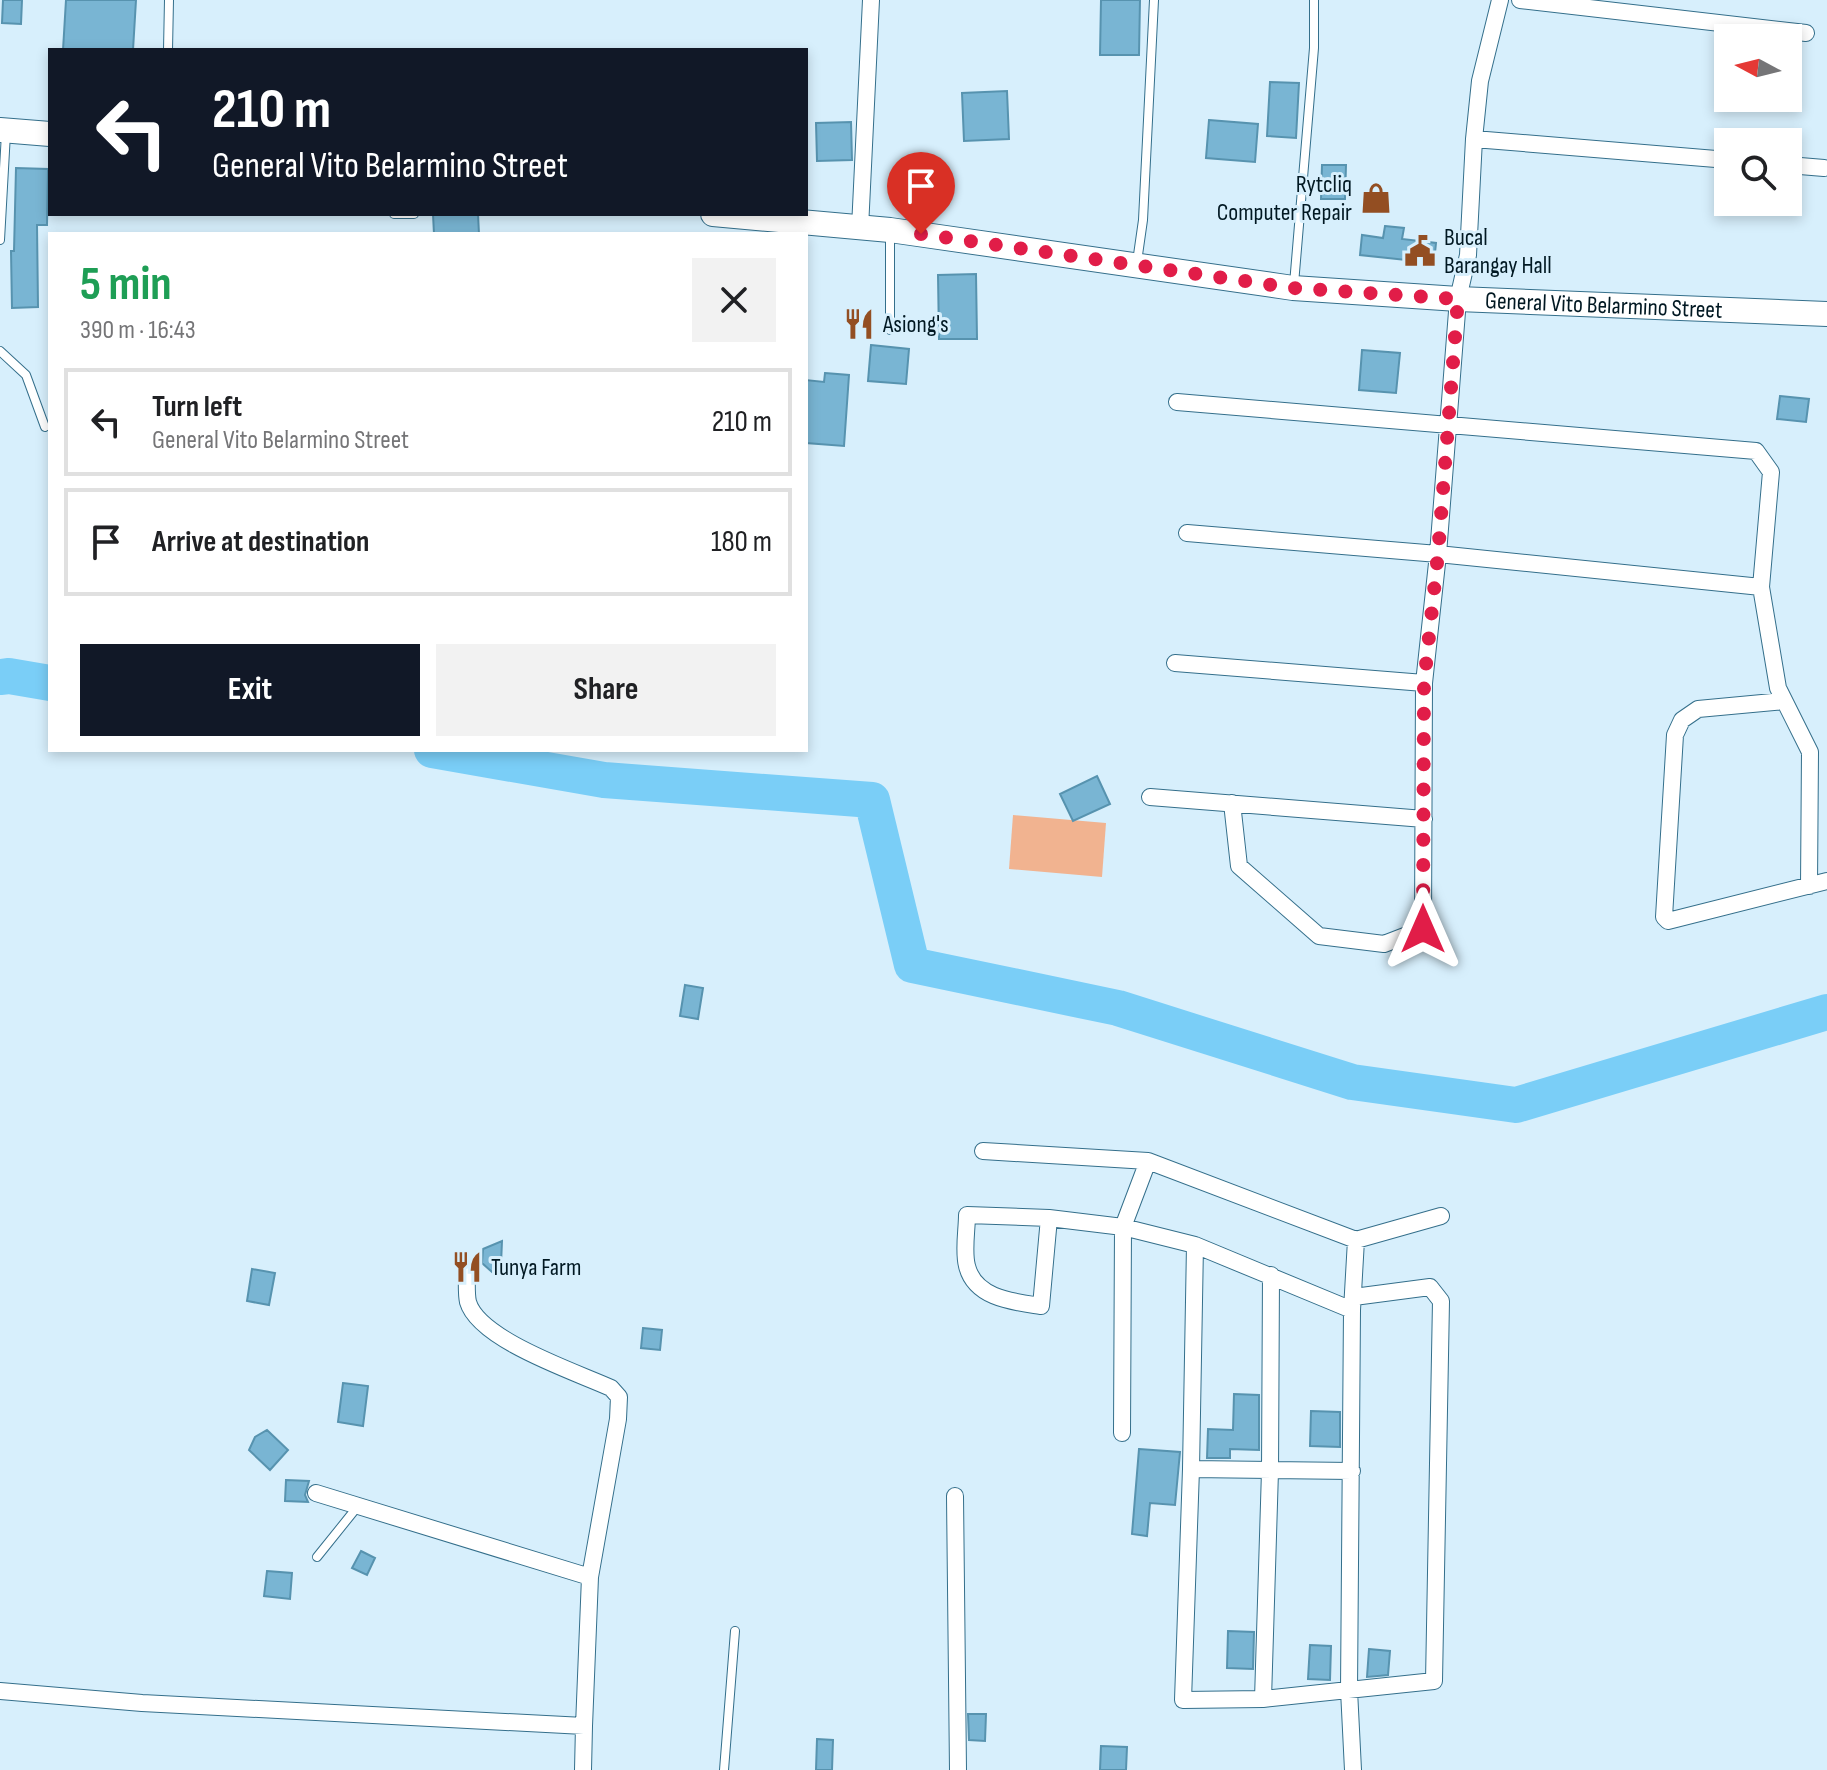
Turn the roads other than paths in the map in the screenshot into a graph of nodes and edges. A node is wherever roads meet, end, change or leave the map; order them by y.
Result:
1 (169, 0) edge
2 (871, 0) edge
3 (1154, 0) edge
4 (1314, 0) edge
5 (1500, 0) edge
6 (1520, 0) edge
7 (1806, 33) dead end
8 (168, 48) edge
9 (3, 130) edge
10 (48, 134) edge
11 (1474, 139) junction
12 (1714, 159) edge
13 (1802, 166) edge
14 (1824, 168) dead end
15 (734, 216) edge
16 (860, 228) junction
17 (890, 230) junction
18 (0, 240) edge
19 (1136, 266) junction
20 (1293, 288) junction
21 (1458, 299) junction
22 (1827, 314) edge
23 (890, 330) dead end
24 (0, 351) edge
25 (1177, 402) dead end
26 (1446, 425) junction
27 (45, 427) dead end
28 (1187, 533) dead end
29 (1438, 554) junction
30 (1761, 587) junction
31 (1175, 663) dead end
32 (1424, 683) junction
33 (1784, 701) junction
34 (1818, 751) edge
35 (1150, 797) dead end
36 (1232, 803) junction
37 (1424, 819) junction
38 (1827, 881) edge
39 (1809, 886) junction
40 (983, 1151) dead end
41 (1148, 1161) junction
42 (1441, 1216) dead end
43 (1049, 1218) junction
44 (1123, 1227) junction
45 (1356, 1240) junction
46 (1195, 1245) junction
47 (467, 1270) dead end
48 (1271, 1275) junction
49 (1353, 1304) junction
50 (1122, 1433) dead end
51 (1191, 1469) junction
52 (1270, 1471) junction
53 (1352, 1471) junction
54 (316, 1493) dead end
55 (955, 1496) dead end
56 (358, 1506) junction
57 (317, 1557) dead end
58 (590, 1577) junction
59 (735, 1631) dead end
60 (1349, 1690) junction
61 (0, 1691) edge
62 (1263, 1699) junction
63 (584, 1726) junction
64 (583, 1770) edge
65 (724, 1770) edge
66 (958, 1770) edge
67 (1353, 1770) edge

1 - 8 lane
2 - 16 street
3 - 19 lane
4 - 20 lane
5 - 11 street
6 - 7 street
9 - 10 street
9 - 18 lane
11 - 12 street
11 - 21 street
13 - 14 street
15 - 16 street, General Vito Belarmino Street
16 - 17 street, General Vito Belarmino Street
17 - 19 street, General Vito Belarmino Street
17 - 23 lane
19 - 20 street, General Vito Belarmino Street
20 - 21 street, General Vito Belarmino Street
21 - 22 street, General Vito Belarmino Street
21 - 26 street
24 - 27 lane
25 - 26 street
26 - 29 street
26 - 30 street
28 - 29 street
29 - 30 street
29 - 32 street
30 - 33 street
31 - 32 street
32 - 37 street
33 - 34 street
33 - 39 street
34 - 39 street
35 - 36 street
36 - 37 street
36 - 37 street
38 - 39 street
40 - 41 street
41 - 44 street
41 - 45 street
42 - 45 street
43 - 43 street
43 - 44 street
44 - 46 street
44 - 50 street
45 - 49 street
46 - 48 street
46 - 51 street
47 - 58 street
48 - 49 street
48 - 52 street
49 - 53 street
49 - 60 street
51 - 52 street
51 - 62 street
52 - 53 street
52 - 62 street
53 - 60 street
54 - 56 street
55 - 66 street
56 - 57 lane
56 - 58 street
58 - 63 street
59 - 65 lane
60 - 62 street
60 - 67 street
61 - 63 street
63 - 64 street

